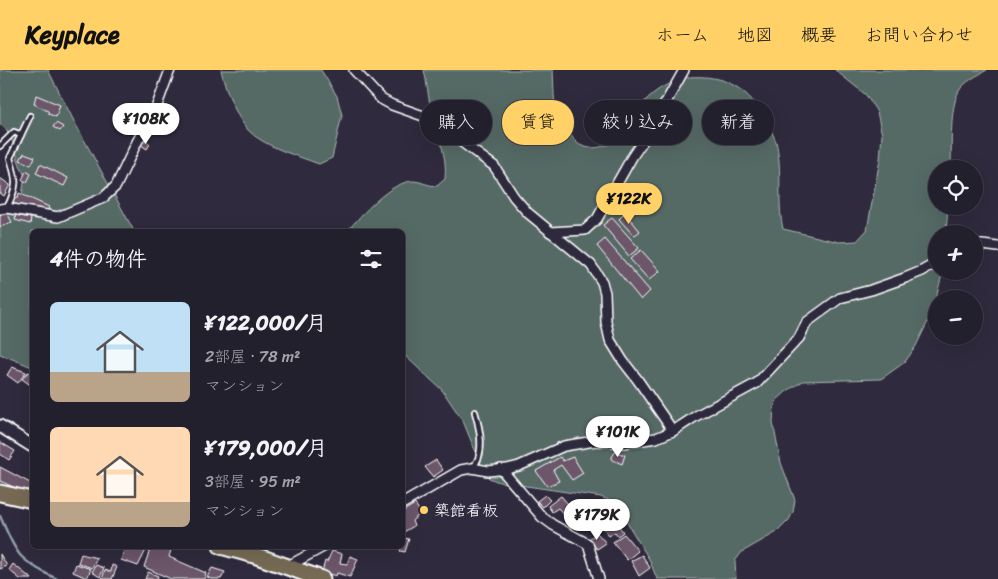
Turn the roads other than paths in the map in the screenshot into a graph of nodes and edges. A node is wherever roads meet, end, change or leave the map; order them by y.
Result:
1 (170, 70) edge
2 (354, 70) edge
3 (684, 70) edge
4 (30, 116) dead end
5 (21, 135) junction
6 (0, 146) edge
7 (4, 208) edge
8 (550, 232) junction
9 (983, 245) edge
10 (998, 247) edge
11 (928, 268) edge
12 (475, 412) dead end
13 (0, 426) edge
14 (673, 430) junction
15 (30, 445) edge
16 (472, 468) junction
17 (501, 469) junction
18 (0, 493) edge
19 (30, 500) edge
20 (405, 502) edge
21 (231, 549) edge
22 (319, 549) edge
23 (288, 566) junction
24 (322, 579) edge
25 (599, 579) edge

1 - 7 street
2 - 8 street
3 - 8 street
4 - 5 lane
5 - 6 lane
5 - 7 lane
8 - 14 street
9 - 10 street
11 - 14 street
12 - 16 lane
13 - 15 street
14 - 17 street
16 - 17 street
16 - 20 street
17 - 25 street
18 - 19 highway
21 - 23 highway
22 - 23 street
23 - 24 highway

